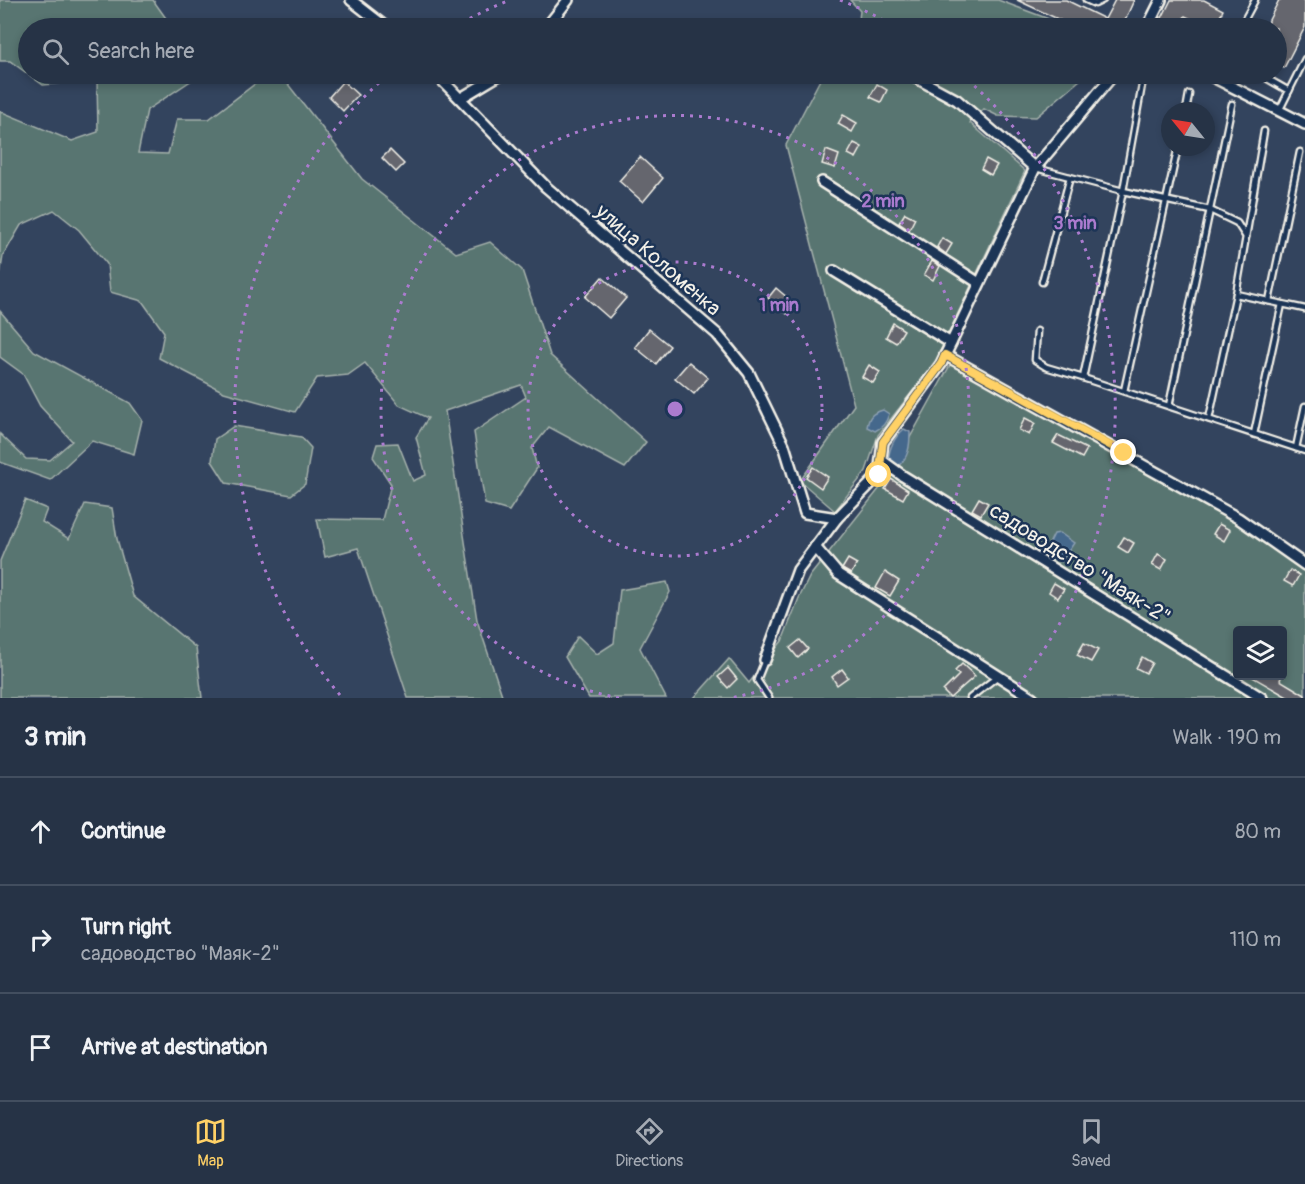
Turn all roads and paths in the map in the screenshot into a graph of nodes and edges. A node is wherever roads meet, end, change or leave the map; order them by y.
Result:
1 (351, 0) edge
2 (568, 0) edge
3 (1086, 0) edge
4 (1103, 0) edge
5 (1161, 0) edge
6 (1255, 0) edge
7 (374, 18) edge
8 (554, 18) edge
9 (1152, 18) edge
10 (1245, 18) edge
11 (1305, 59) edge
12 (446, 84) edge
13 (484, 84) edge
14 (927, 84) edge
15 (1106, 84) edge
16 (1142, 84) edge
17 (1226, 84) edge
18 (1277, 84) edge
19 (1289, 91) junction
20 (1189, 94) dead end
21 (461, 98) junction
22 (1188, 102) edge
23 (1232, 104) dead end
24 (1279, 111) junction
25 (1305, 124) edge
26 (1264, 131) dead end
27 (1300, 152) dead end
28 (1176, 156) edge
29 (1035, 168) junction
30 (1070, 177) junction
31 (822, 182) dead end
32 (1123, 191) junction
33 (1166, 200) junction
34 (1210, 210) junction
35 (1246, 237) junction
36 (834, 271) dead end
37 (1042, 282) dead end
38 (979, 283) junction
39 (1236, 294) junction
40 (1269, 301) junction
41 (1282, 304) junction
42 (1305, 309) edge
43 (1038, 331) dead end
44 (951, 343) junction
45 (945, 355) junction
46 (1083, 378) junction
47 (1124, 391) junction
48 (1169, 406) junction
49 (1305, 406) edge
50 (1209, 419) junction
51 (1254, 434) junction
52 (1296, 448) junction
53 (1305, 451) edge
54 (881, 460) junction
55 (837, 518) junction
56 (815, 547) junction
57 (1305, 565) edge
58 (765, 660) joint
59 (998, 676) junction
60 (770, 698) edge
61 (970, 698) edge
62 (1033, 698) edge
63 (1262, 698) edge

1 - 7 street
2 - 8 street
3 - 4 lane
5 - 9 street
6 - 10 lane
11 - 19 lane
12 - 21 street, улица Коломенка
13 - 21 street
14 - 29 street
15 - 29 street
16 - 32 lane
17 - 24 street
18 - 19 lane
19 - 24 lane
20 - 22 lane
21 - 55 street, улица Коломенка
23 - 34 lane
24 - 25 street
26 - 35 lane
27 - 40 lane
28 - 33 lane
29 - 30 lane
29 - 38 street
30 - 32 lane
30 - 37 lane
31 - 38 street
32 - 33 lane
32 - 46 lane
33 - 34 lane
33 - 47 lane
34 - 35 lane
34 - 48 lane
35 - 39 lane
36 - 44 street
38 - 44 street
39 - 40 lane
39 - 50 lane
40 - 41 lane
41 - 42 lane
41 - 51 lane
43 - 46 lane
44 - 45 street
45 - 54 street
45 - 57 street
46 - 47 lane
47 - 48 lane
48 - 50 lane
49 - 52 lane
50 - 51 lane
51 - 52 lane
52 - 53 lane
54 - 55 street
54 - 63 street, садоводство "Маяк-2"
55 - 56 street
56 - 58 street
56 - 59 street
58 - 60 lane
59 - 61 lane
59 - 62 street

